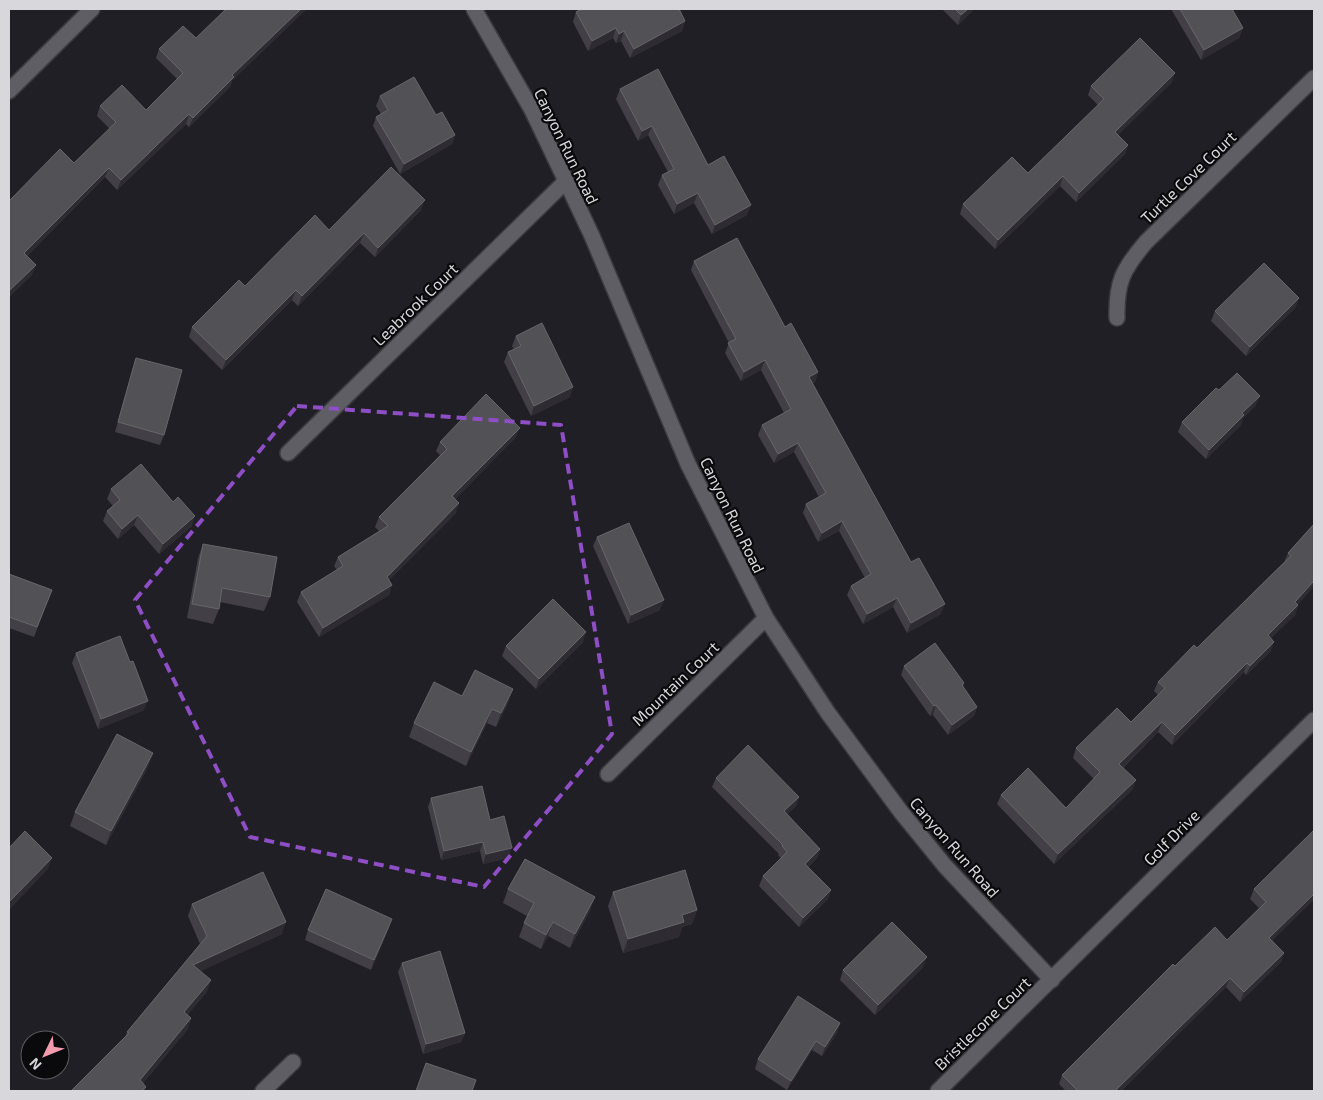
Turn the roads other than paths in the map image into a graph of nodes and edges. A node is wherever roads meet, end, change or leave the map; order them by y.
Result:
1 (92, 9) edge
2 (474, 9) edge
3 (1314, 78) edge
4 (9, 91) edge
5 (566, 181) junction
6 (1117, 318) dead end
7 (288, 453) dead end
8 (766, 618) junction
9 (1314, 720) edge
10 (608, 774) dead end
11 (1052, 980) junction
12 (293, 1062) dead end
13 (263, 1091) edge
14 (938, 1091) edge

1 - 4 street
2 - 5 street, Canyon Run Road
3 - 6 street, Turtle Cove Court
5 - 7 street, Leabrook Court
5 - 8 street, Canyon Run Road
8 - 10 street, Mountain Court
8 - 11 street, Canyon Run Road
9 - 11 street, Golf Drive
11 - 14 street, Bristlecone Court
12 - 13 street

